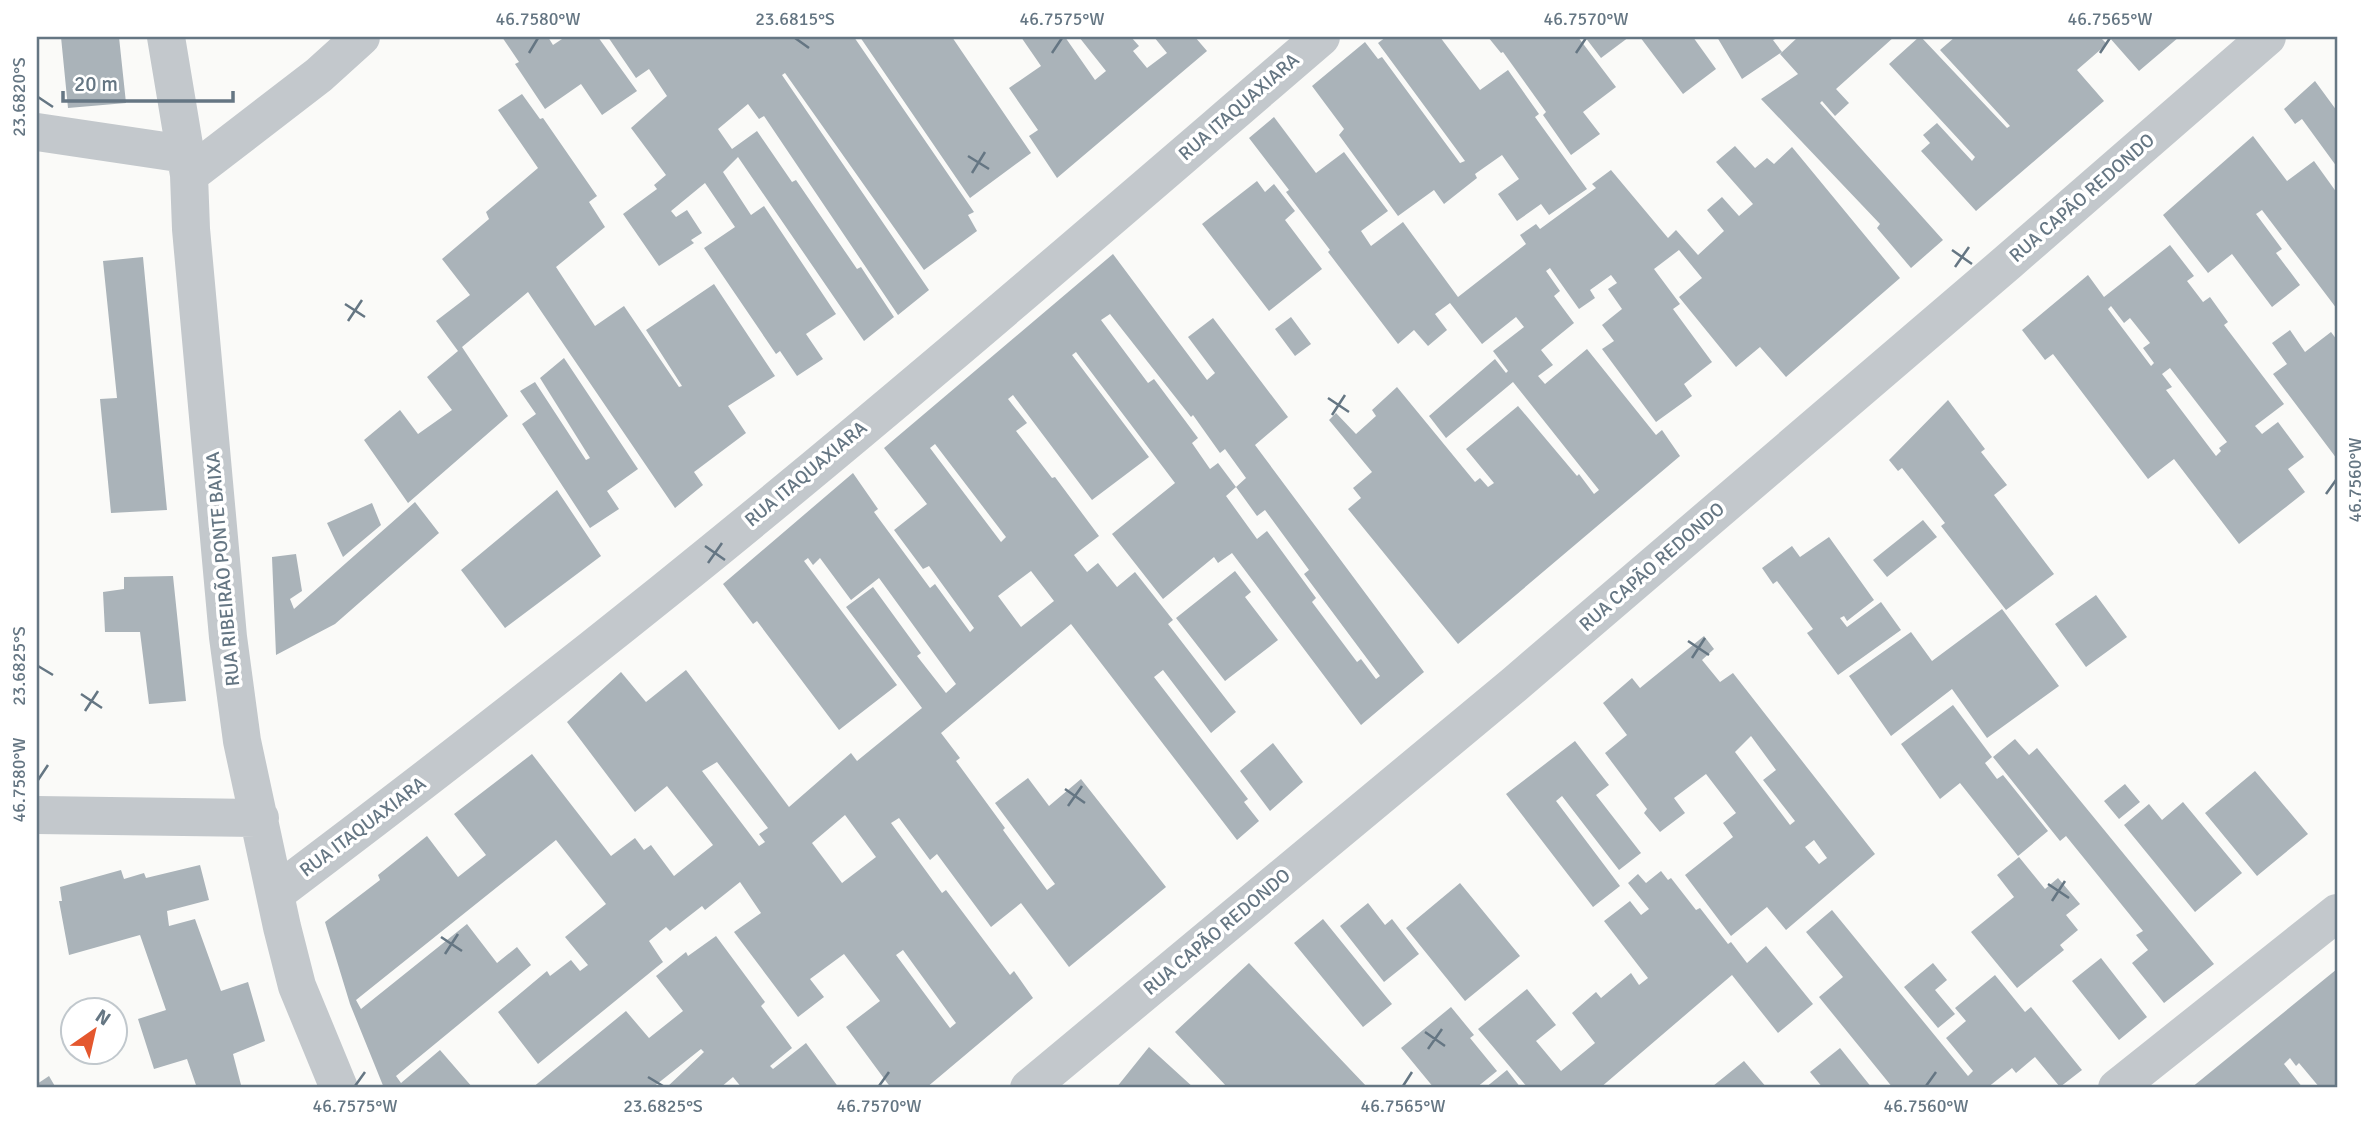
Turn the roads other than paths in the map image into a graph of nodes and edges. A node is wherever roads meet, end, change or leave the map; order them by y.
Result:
1 (166, 37) edge
2 (361, 37) edge
3 (1321, 37) edge
4 (2267, 37) edge
5 (37, 132) edge
6 (187, 164) junction
7 (37, 815) edge
8 (260, 818) junction
9 (276, 893) junction
10 (2337, 913) edge
11 (339, 1088) edge
12 (1029, 1088) edge
13 (2117, 1088) edge

1 - 6 street, RUA RIBEIRÃO PONTE BAIXA
2 - 6 street
3 - 9 street, RUA ITAQUAXIARA
4 - 12 street, RUA CAPÃO REDONDO
5 - 6 street
6 - 8 street, RUA RIBEIRÃO PONTE BAIXA
7 - 8 street
8 - 9 street, RUA RIBEIRÃO PONTE BAIXA
9 - 11 street, RUA RIBEIRÃO PONTE BAIXA
10 - 13 street

